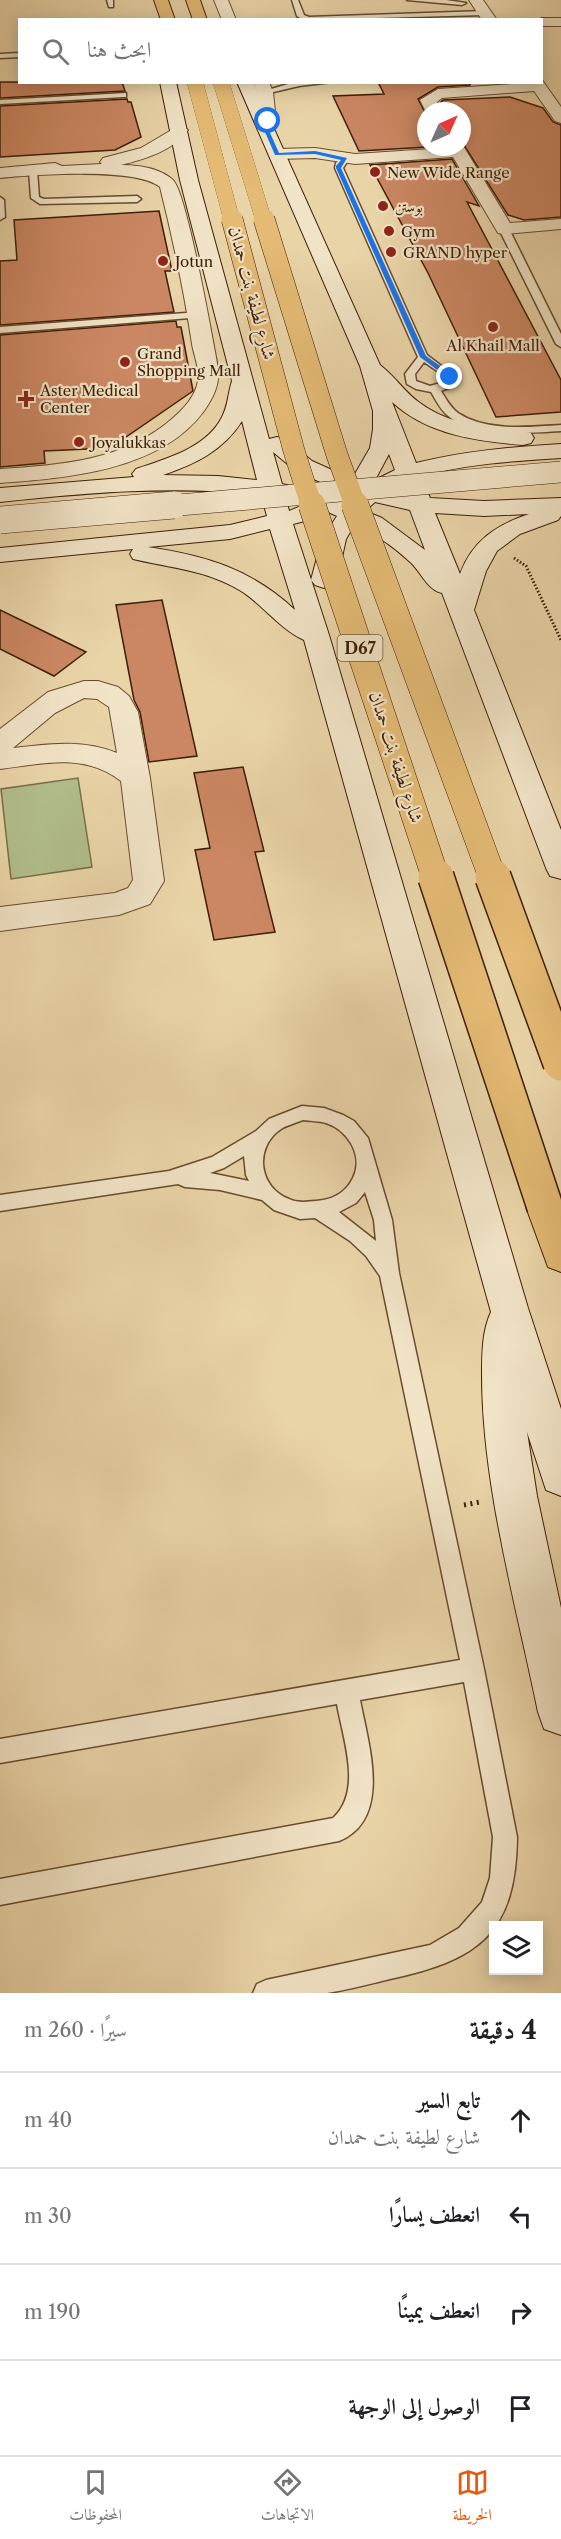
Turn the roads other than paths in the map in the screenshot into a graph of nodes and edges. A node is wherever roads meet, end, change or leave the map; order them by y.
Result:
1 (161, 0) edge
2 (193, 0) edge
3 (221, 0) edge
4 (295, 0) edge
5 (410, 0) edge
6 (482, 9) edge
7 (167, 18) edge
8 (199, 18) edge
9 (228, 18) edge
10 (306, 18) edge
11 (325, 18) edge
12 (543, 22) edge
13 (561, 22) edge
14 (18, 55) edge
15 (0, 56) edge
16 (168, 84) edge
17 (196, 84) edge
18 (222, 84) edge
19 (246, 84) edge
20 (289, 84) edge
21 (537, 84) edge
22 (263, 87) edge
23 (123, 95) dead end
24 (0, 102) edge
25 (429, 102) edge
26 (561, 118) edge
27 (264, 125) junction
28 (180, 130) junction
29 (417, 153) edge
30 (277, 154) junction
31 (461, 156) edge
32 (345, 159) junction
33 (33, 171) junction
34 (0, 173) edge
35 (137, 199) dead end
36 (0, 200) edge
37 (0, 217) edge
38 (561, 224) edge
39 (504, 229) junction
40 (208, 250) junction
41 (188, 264) junction
42 (199, 315) junction
43 (0, 330) edge
44 (561, 344) edge
45 (423, 357) junction
46 (370, 366) junction
47 (242, 382) junction
48 (434, 389) junction
49 (384, 411) junction
50 (561, 428) edge
51 (561, 439) edge
52 (561, 451) edge
53 (561, 471) edge
54 (408, 472) junction
55 (0, 477) edge
56 (97, 486) junction
57 (273, 489) junction
58 (561, 489) edge
59 (0, 495) edge
60 (351, 500) junction
61 (420, 504) junction
62 (561, 505) edge
63 (561, 512) edge
64 (0, 520) edge
65 (280, 522) junction
66 (0, 537) edge
67 (93, 546) junction
68 (0, 555) edge
69 (462, 609) junction
70 (316, 635) junction
71 (126, 717) junction
72 (0, 744) edge
73 (85, 752) junction
74 (0, 759) edge
75 (136, 778) junction
76 (561, 868) edge
77 (0, 918) edge
78 (561, 1063) edge
79 (260, 1137) junction
80 (367, 1170) junction
81 (170, 1179) junction
82 (268, 1194) junction
83 (0, 1203) edge
84 (318, 1210) junction
85 (561, 1255) edge
86 (389, 1273) junction
87 (509, 1308) junction
88 (561, 1475) edge
89 (472, 1669) junction
90 (347, 1692) junction
91 (561, 1712) edge
92 (0, 1751) edge
93 (0, 1892) edge
94 (266, 1993) edge

1 - 7 main road
2 - 8 main road
3 - 9 street
4 - 10 lane
5 - 6 lane
6 - 11 lane
12 - 13 street
14 - 15 lane
16 - 28 street
17 - 85 main road, شارع لطيفة بنت حمدان / D67, bridge
18 - 78 main road, شارع لطيفة بنت حمدان / D67, bridge
19 - 27 street
20 - 22 lane
21 - 25 street
21 - 26 street
22 - 27 street
23 - 24 lane
27 - 30 street
28 - 33 street
28 - 40 street
29 - 32 street
30 - 32 street
30 - 46 street
31 - 39 street
32 - 45 lane
33 - 34 street
33 - 35 lane
33 - 41 street
36 - 37 lane
38 - 39 street
39 - 44 lane
40 - 41 street
40 - 47 street
41 - 42 street
42 - 43 lane
42 - 55 street
45 - 48 lane
45 - 48 lane
46 - 49 street
46 - 51 street
47 - 56 street
47 - 57 street
47 - 60 street
48 - 50 lane
49 - 54 street
49 - 60 street
52 - 54 street
53 - 64 street, bridge
54 - 60 street
54 - 61 street
56 - 57 street
56 - 59 street
57 - 60 street
57 - 65 street
58 - 66 street, bridge
60 - 61 street
60 - 65 street
60 - 69 street
60 - 70 street
61 - 62 street
61 - 69 street
63 - 69 street
65 - 67 street
65 - 70 street
67 - 68 street
67 - 70 street
69 - 76 street
70 - 87 street
71 - 72 street
71 - 73 street
71 - 75 street
73 - 74 street
73 - 75 street
75 - 77 street
79 - 80 lane
79 - 81 lane
79 - 82 lane
80 - 84 lane
80 - 86 lane
81 - 82 lane
81 - 83 lane
82 - 84 lane
84 - 86 lane
86 - 89 lane
87 - 88 street
87 - 91 street
89 - 90 lane
89 - 94 lane
90 - 92 lane
90 - 93 lane

